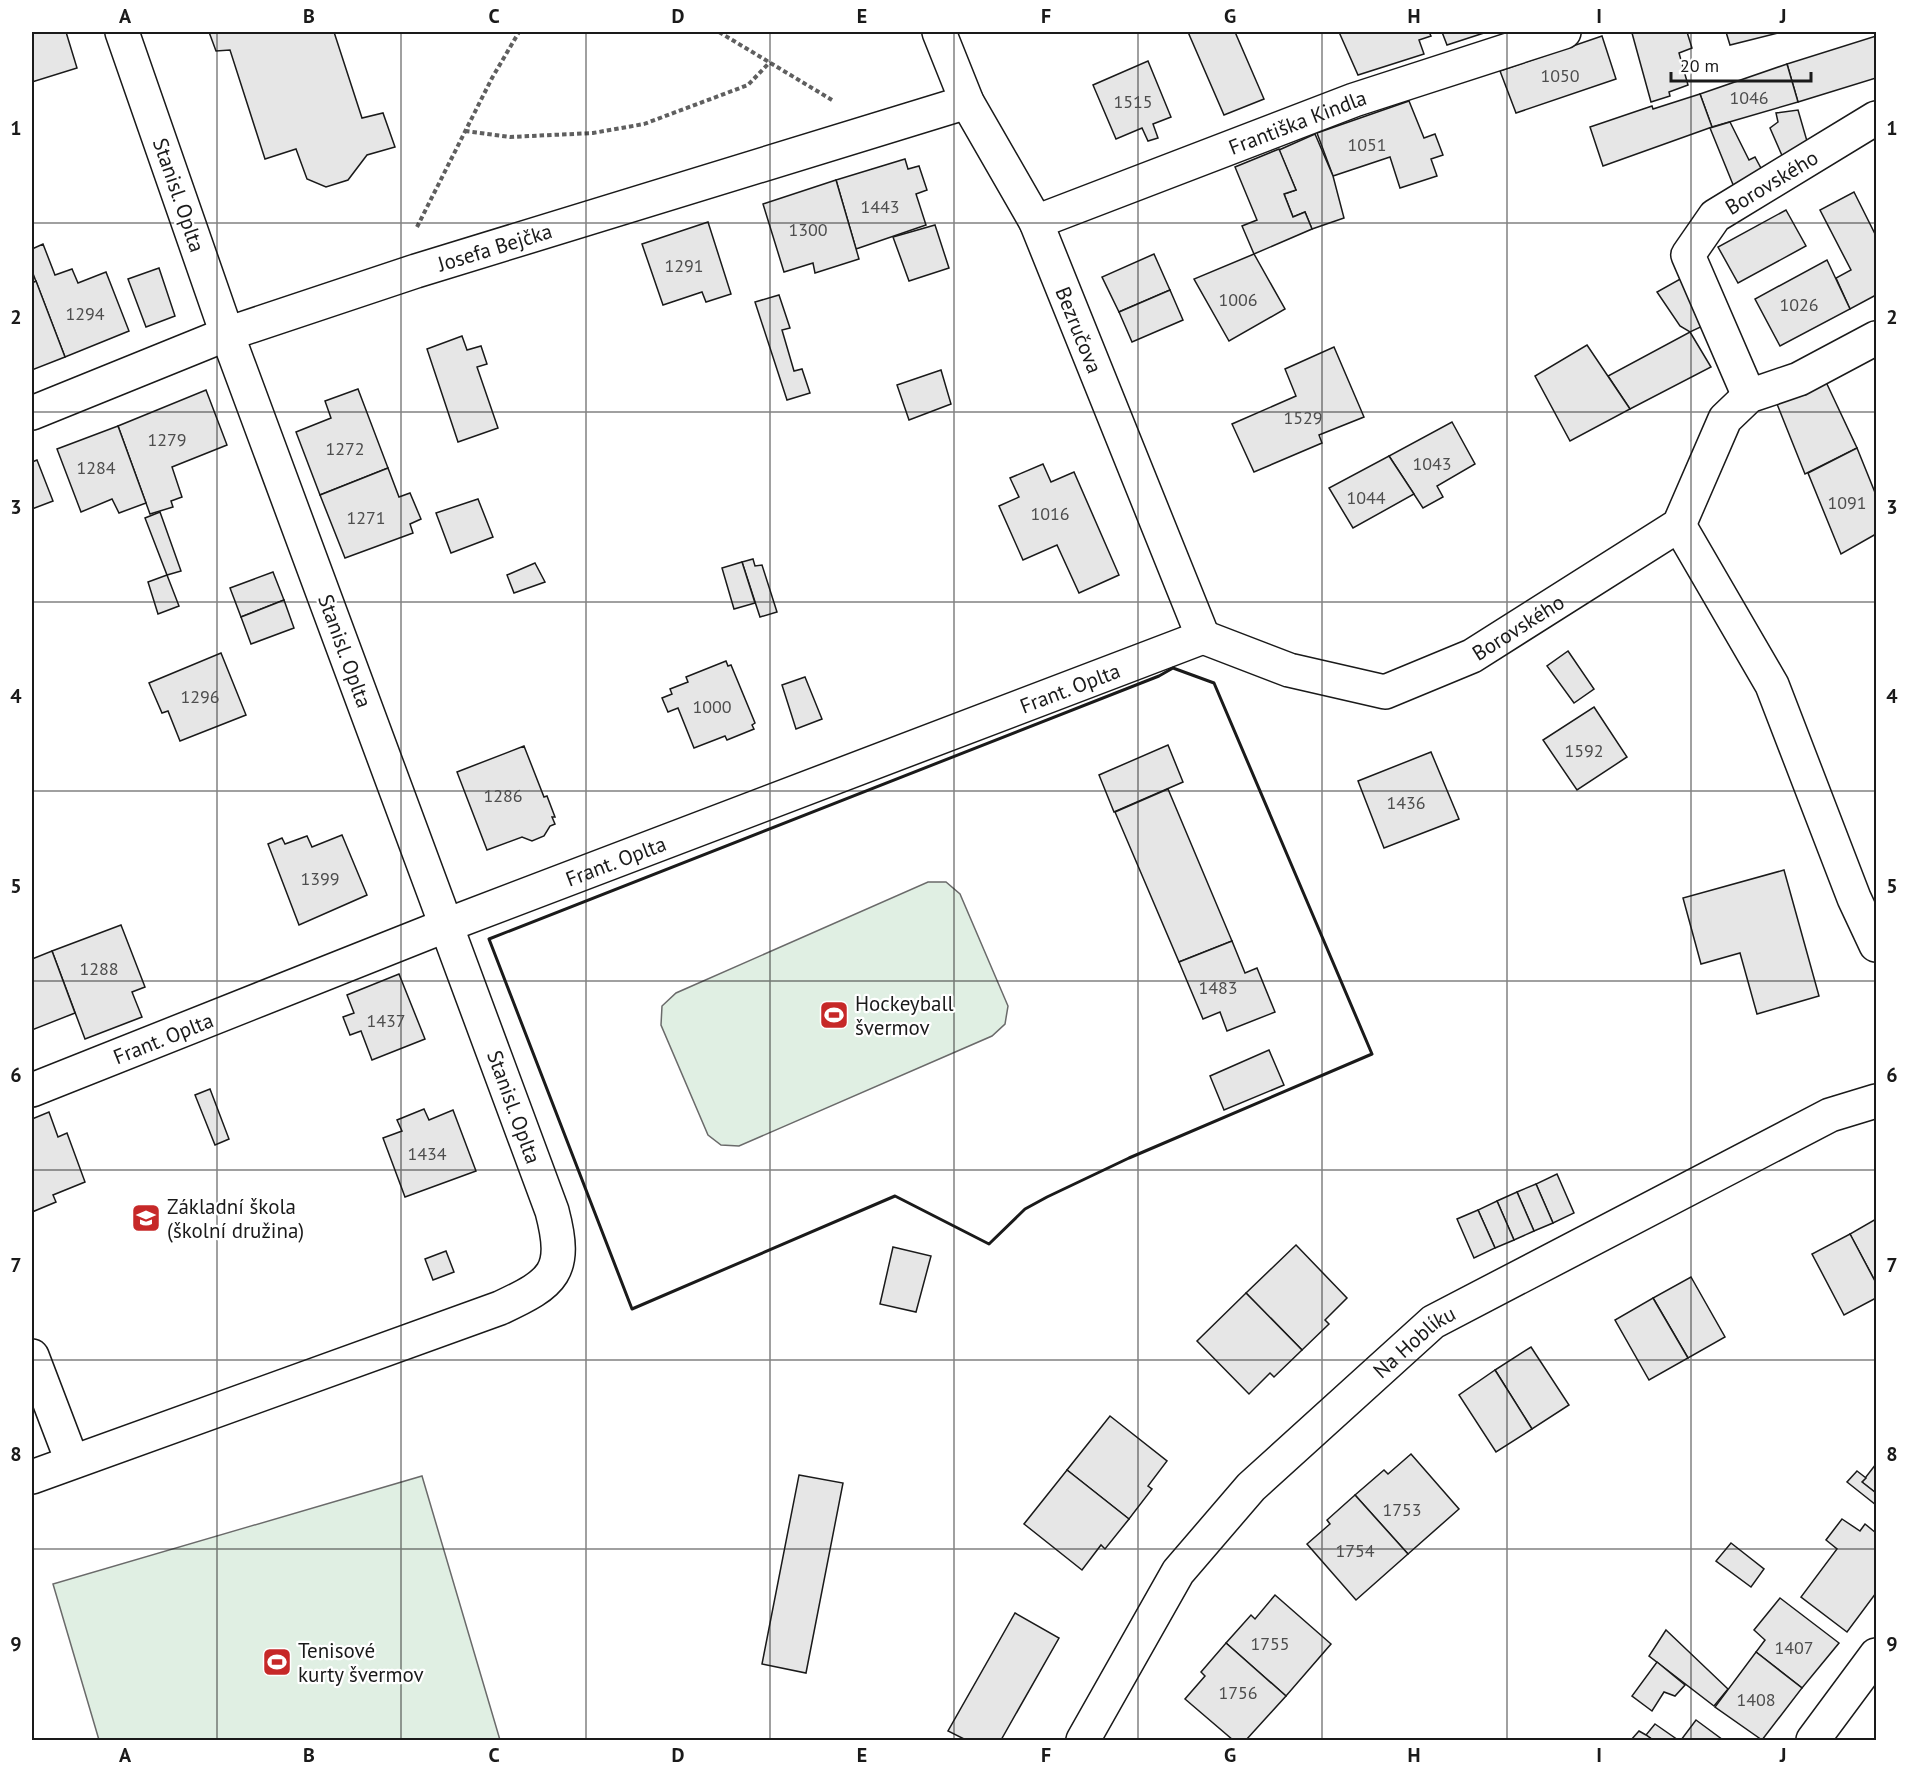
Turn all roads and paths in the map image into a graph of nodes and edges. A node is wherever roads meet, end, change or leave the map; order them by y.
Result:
1 (122, 32) edge
2 (519, 32) edge
3 (719, 32) edge
4 (939, 32) edge
5 (1564, 32) edge
6 (770, 62) junction
7 (967, 102) junction
8 (1876, 118) edge
9 (876, 128) junction
10 (465, 131) junction
11 (1036, 222) junction
12 (416, 271) junction
13 (227, 334) junction
14 (1876, 338) edge
15 (1749, 396) junction
16 (32, 413) edge
17 (1679, 525) junction
18 (1203, 637) junction
19 (447, 926) junction
20 (1876, 945) edge
21 (32, 1090) edge
22 (1876, 1101) edge
23 (32, 1356) edge
24 (72, 1461) junction
25 (32, 1477) edge
26 (1876, 1655) edge
27 (1083, 1740) edge
28 (1813, 1740) edge

1 - 13 street, Stanisl. Oplta
2 - 10 path
3 - 6 path
4 - 7 street, Bezručova
5 - 11 street, Františka Kindla
6 - 9 path
6 - 10 path
7 - 9 street, Josefa Bejčka
7 - 11 street, Bezručova
8 - 15 street, Borovského
9 - 12 street, Josefa Bejčka
10 - 12 path
11 - 18 street, Bezručova
12 - 13 street, Josefa Bejčka
13 - 16 street, Josefa Bejčka
13 - 19 street, Stanisl. Oplta
14 - 15 street
15 - 17 street
17 - 18 street, Borovského
17 - 20 street
18 - 19 street, Frant. Oplta
19 - 21 street, Frant. Oplta
19 - 24 street, Stanisl. Oplta
22 - 27 street, Na Hoblíku
23 - 24 street
24 - 25 street
26 - 28 street

